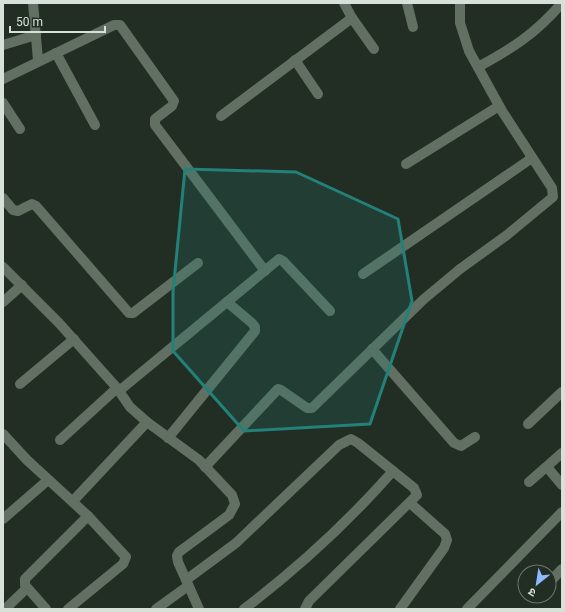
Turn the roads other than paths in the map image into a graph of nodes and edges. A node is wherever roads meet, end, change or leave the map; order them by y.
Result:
1 (33, 3) edge
2 (344, 3) edge
3 (407, 3) edge
4 (460, 3) edge
5 (562, 3) edge
6 (352, 18) junction
7 (413, 27) dead end
8 (36, 35) junction
9 (3, 45) edge
10 (374, 49) dead end
11 (56, 53) junction
12 (38, 60) junction
13 (295, 60) junction
14 (478, 67) junction
15 (3, 79) edge
16 (318, 94) dead end
17 (3, 103) edge
18 (500, 106) junction
19 (221, 116) dead end
20 (95, 125) dead end
21 (20, 129) dead end
22 (532, 158) junction
23 (406, 164) dead end
24 (3, 198) edge
25 (198, 263) dead end
26 (3, 268) edge
27 (265, 271) junction
28 (363, 274) dead end
29 (22, 285) junction
30 (3, 302) edge
31 (227, 302) junction
32 (330, 311) dead end
33 (74, 339) junction
34 (372, 349) junction
35 (20, 384) dead end
36 (118, 389) junction
37 (562, 392) edge
38 (147, 422) junction
39 (528, 424) dead end
40 (3, 434) edge
41 (475, 437) dead end
42 (168, 438) junction
43 (60, 440) dead end
44 (562, 452) edge
45 (205, 466) junction
46 (547, 467) junction
47 (393, 471) junction
48 (48, 480) junction
49 (529, 482) dead end
50 (562, 485) edge
51 (73, 501) junction
52 (410, 503) junction
53 (562, 512) edge
54 (88, 516) junction
55 (3, 519) edge
56 (187, 583) junction
57 (27, 588) junction
58 (5, 609) edge
59 (46, 609) edge
60 (68, 609) edge
61 (156, 609) edge
62 (199, 609) edge
63 (244, 609) edge
64 (305, 609) edge
65 (400, 609) edge
66 (467, 609) edge

1 - 8 street
2 - 6 street
3 - 7 street
4 - 14 street
5 - 14 street
6 - 10 street
6 - 13 street
8 - 9 street
8 - 12 street
11 - 12 street
11 - 20 street
11 - 27 street
12 - 15 street
13 - 16 street
13 - 19 street
14 - 18 street
17 - 21 street
18 - 22 street
18 - 23 street
22 - 28 street
22 - 34 street
24 - 25 street
26 - 29 street
27 - 31 street
27 - 32 street
29 - 30 street
29 - 33 street
31 - 36 street
31 - 42 street
33 - 35 street
33 - 36 street
34 - 41 street
34 - 45 street
36 - 38 street
36 - 43 street
37 - 39 street
38 - 42 street
38 - 51 street
40 - 48 street
42 - 45 street
44 - 46 street
45 - 56 street
46 - 49 street
46 - 50 street
47 - 52 street
47 - 56 street
47 - 63 street
48 - 51 street
48 - 55 street
51 - 54 street
52 - 64 street
52 - 65 street
53 - 66 street
54 - 57 street
54 - 60 street
56 - 61 street
56 - 62 street
57 - 58 street
57 - 59 street

